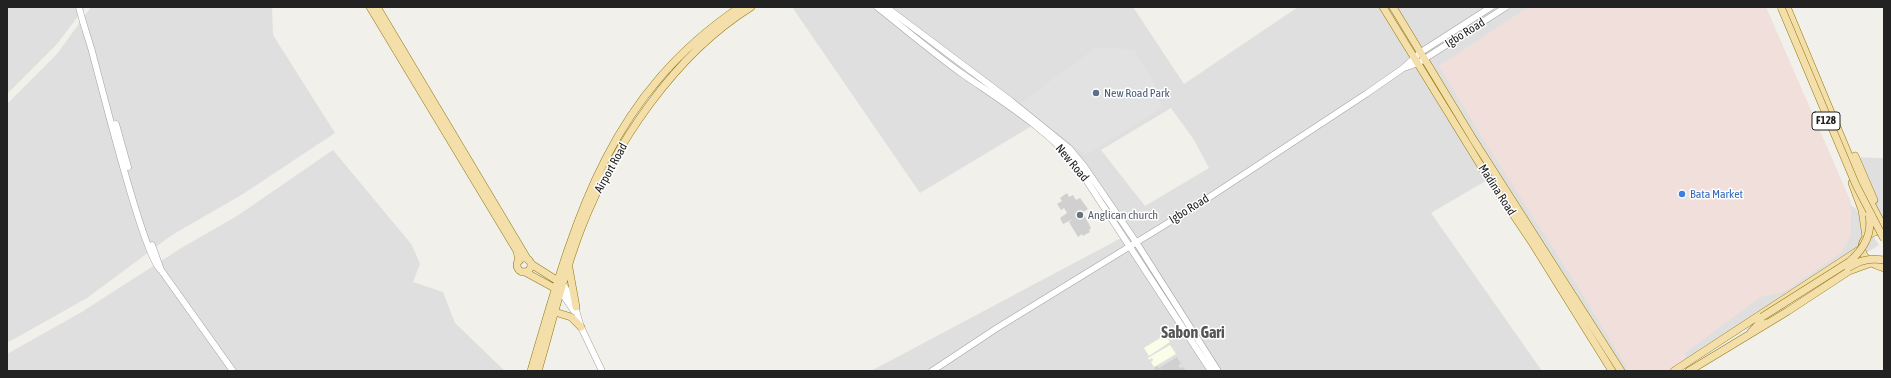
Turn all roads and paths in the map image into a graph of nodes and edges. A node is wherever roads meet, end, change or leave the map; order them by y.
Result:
1 (79, 7) edge
2 (82, 7) edge
3 (370, 7) edge
4 (377, 7) edge
5 (740, 7) edge
6 (751, 7) edge
7 (877, 7) edge
8 (886, 7) edge
9 (1383, 7) edge
10 (1393, 7) edge
11 (1491, 7) edge
12 (1506, 7) edge
13 (1778, 7) edge
14 (1781, 7) edge
15 (1787, 7) edge
16 (1791, 7) edge
17 (1423, 55) junction
18 (946, 58) junction
19 (1416, 60) junction
20 (668, 67) junction
21 (674, 72) junction
22 (1068, 150) junction
23 (1868, 211) junction
24 (1884, 222) edge
25 (1884, 230) edge
26 (1866, 237) junction
27 (1884, 239) edge
28 (1136, 242) junction
29 (1130, 246) junction
30 (1862, 247) junction
31 (1884, 260) edge
32 (519, 261) junction
33 (529, 262) junction
34 (1873, 264) junction
35 (1884, 264) edge
36 (568, 267) junction
37 (1884, 268) edge
38 (161, 270) junction
39 (525, 272) junction
40 (560, 283) junction
41 (558, 290) junction
42 (576, 307) junction
43 (555, 312) junction
44 (578, 316) junction
45 (1762, 318) junction
46 (581, 327) junction
47 (1742, 327) junction
48 (1748, 336) junction
49 (233, 371) edge
50 (530, 371) edge
51 (538, 371) edge
52 (602, 371) edge
53 (932, 371) edge
54 (1211, 371) edge
55 (1218, 371) edge
56 (1612, 371) edge
57 (1621, 371) edge
58 (1674, 371) edge
59 (1690, 371) edge

1 - 38 street
2 - 38 street
3 - 32 main road
4 - 33 main road
5 - 20 main road, Airport Road
6 - 21 main road, Airport Road
7 - 18 street, New Road
8 - 18 street, New Road
9 - 19 main road, Madina Road
10 - 17 main road, Madina Road
11 - 17 street, Igbo Road
12 - 17 street, Igbo Road
13 - 26 main road, F128
14 - 23 main road, bridge
15 - 25 main road
16 - 24 main road, F128
17 - 19 street, Igbo Road
17 - 57 main road, Madina Road
18 - 22 street, New Road
19 - 28 street, Igbo Road
19 - 56 main road, Madina Road
20 - 21 main road
20 - 40 main road, Airport Road
21 - 36 main road, Airport Road
22 - 28 street, New Road
22 - 29 street, New Road
23 - 27 main road, bridge
23 - 45 main road, bridge
25 - 26 main road
26 - 30 main road, F128
28 - 29 street, Igbo Road
28 - 55 street, New Road
29 - 53 street, Igbo Road
29 - 54 street, New Road
30 - 34 main road
30 - 47 main road
31 - 45 main road, bridge
32 - 33 main road
32 - 39 main road
33 - 39 main road
33 - 40 main road
34 - 35 main road
34 - 37 main road
34 - 48 main road
36 - 40 main road, Airport Road
36 - 42 main road
38 - 49 street
39 - 41 main road
40 - 41 main road, Airport Road
40 - 42 street
41 - 43 main road, Airport Road
41 - 44 street
41 - 50 main road, Airport Road
42 - 44 street
43 - 46 main road
43 - 51 main road, Airport Road
44 - 46 street
45 - 47 main road
45 - 48 main road
46 - 52 street
47 - 58 main road
48 - 59 main road

